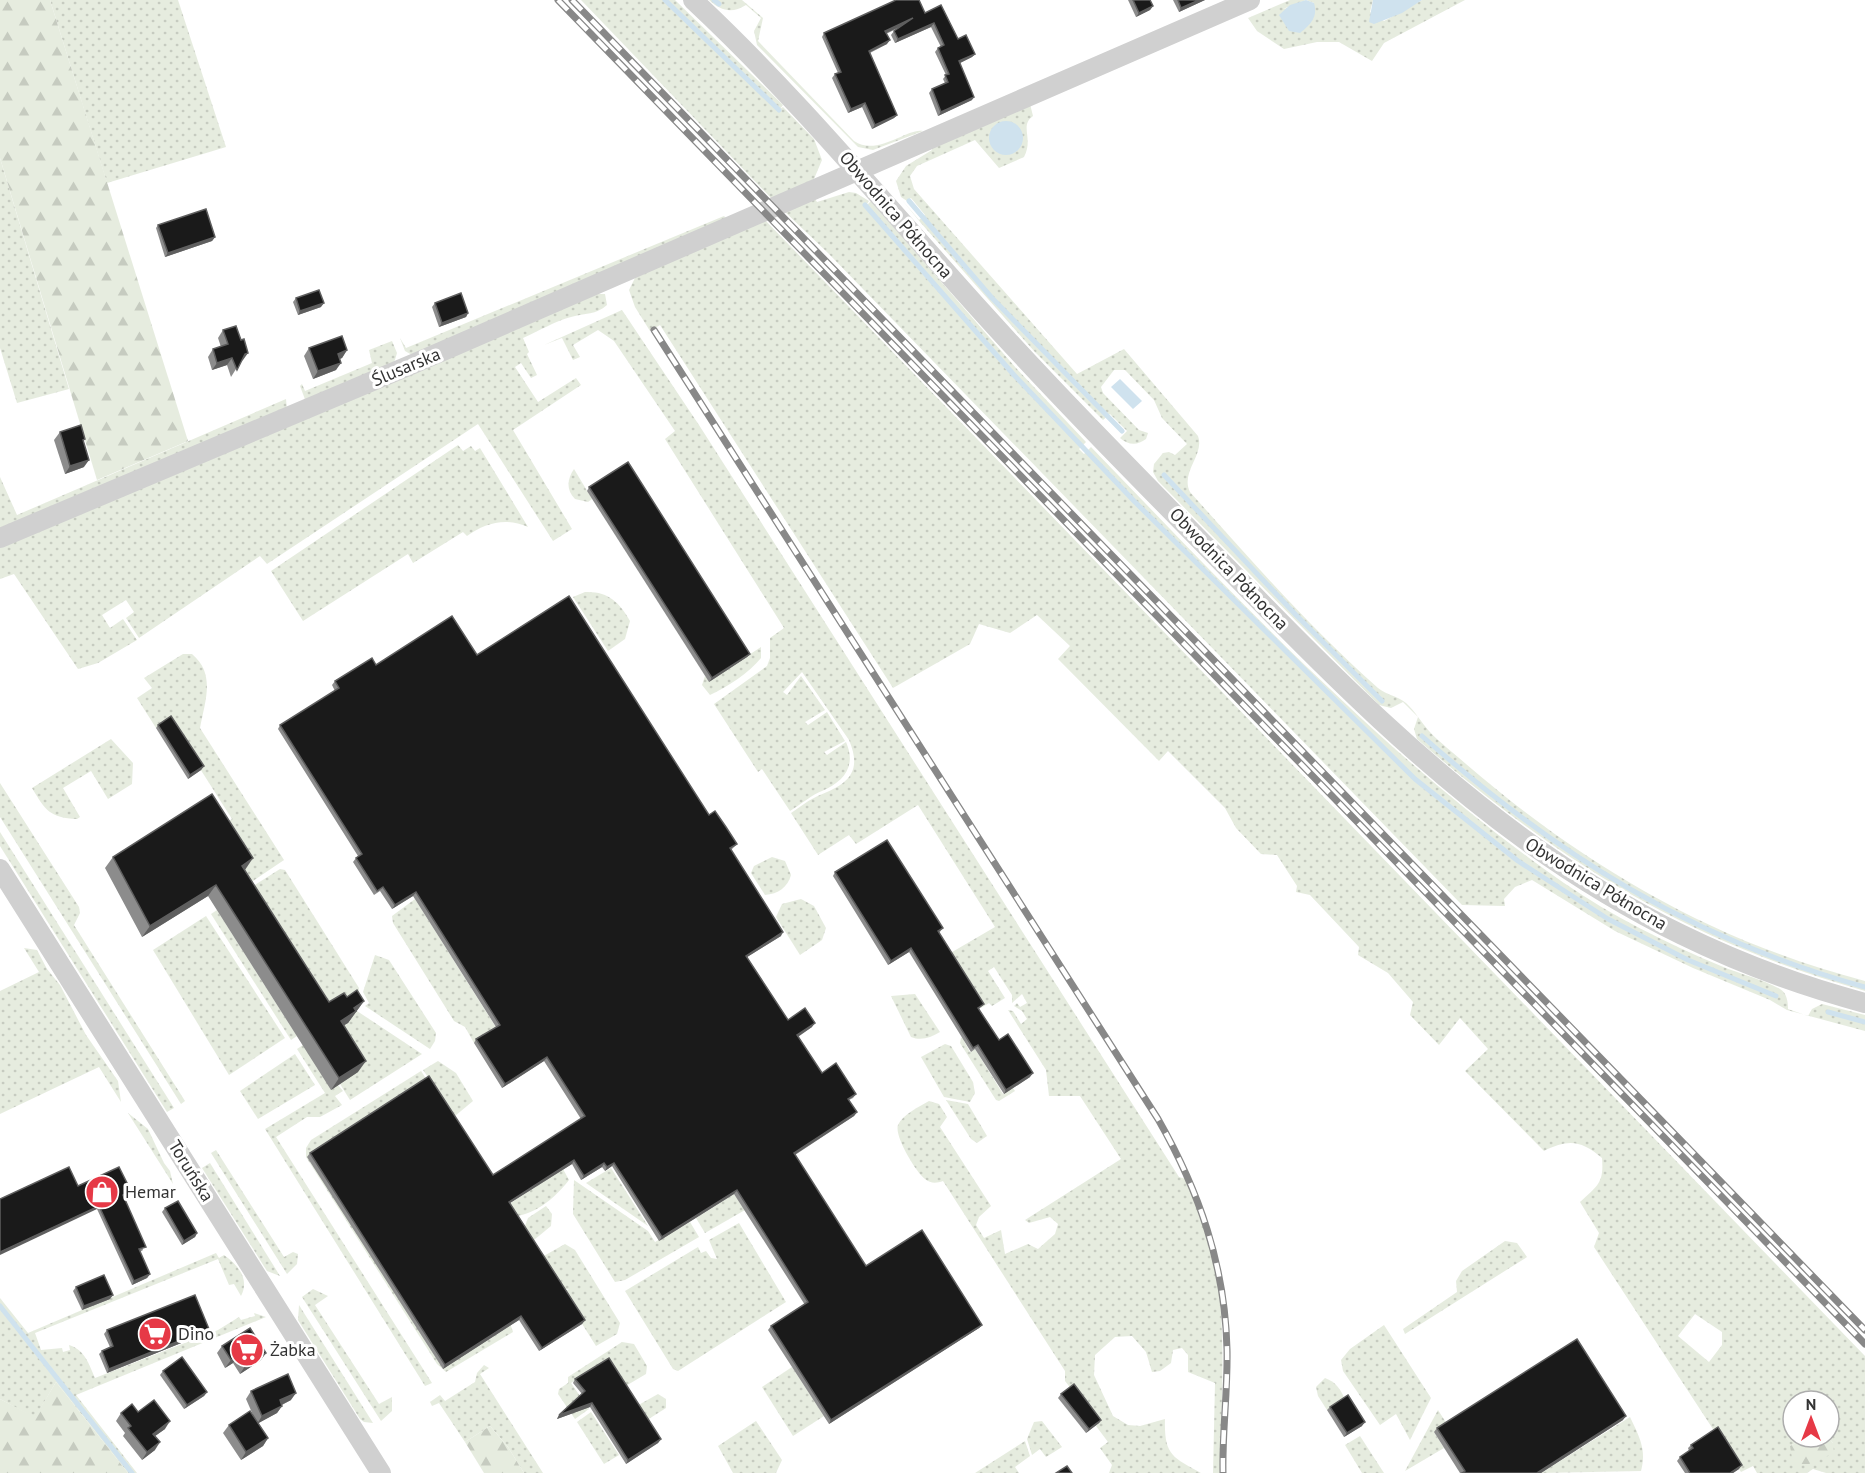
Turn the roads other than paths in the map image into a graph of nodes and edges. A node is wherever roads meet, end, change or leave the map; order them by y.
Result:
1 (693, 0) edge
2 (1250, 0) edge
3 (858, 171) junction
4 (0, 538) edge
5 (0, 869) edge
6 (1865, 1003) edge
7 (381, 1473) edge

1 - 3 street, Obwodnica Północna
2 - 3 street, Ślusarska
3 - 4 street, Ślusarska
3 - 6 street, Obwodnica Północna
5 - 7 street, Toruńska

